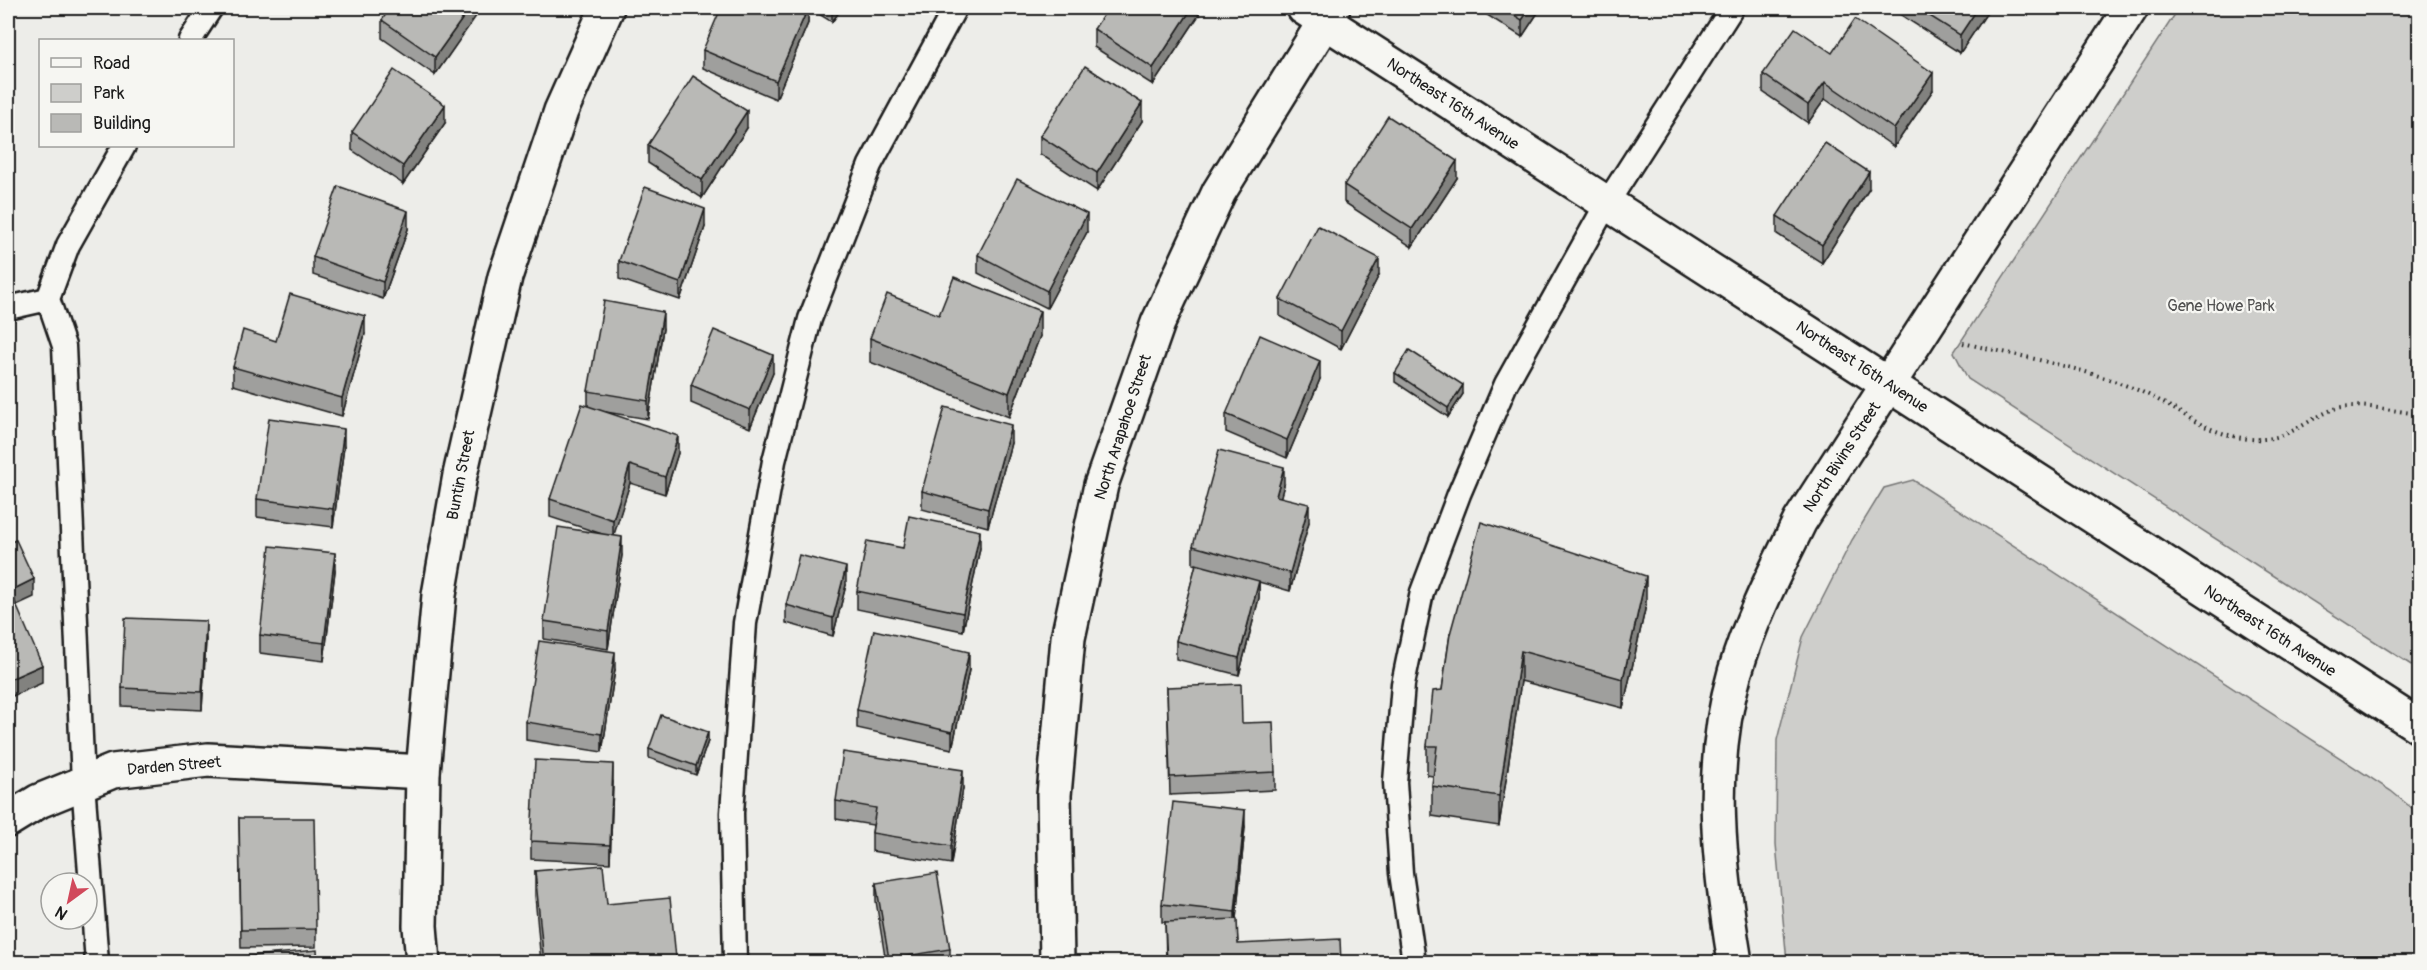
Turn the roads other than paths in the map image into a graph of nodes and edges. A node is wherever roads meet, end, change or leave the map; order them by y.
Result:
1 (211, 8) edge
2 (607, 8) edge
3 (955, 8) edge
4 (1732, 8) edge
5 (2131, 8) edge
6 (1320, 12) edge
7 (191, 39) edge
8 (123, 147) edge
9 (1606, 203) junction
10 (48, 299) junction
11 (8, 308) edge
12 (1889, 385) junction
13 (2420, 727) edge
14 (423, 772) junction
15 (84, 783) junction
16 (8, 820) edge
17 (97, 963) edge
18 (423, 963) edge
19 (735, 963) edge
20 (1057, 963) edge
21 (1414, 963) edge
22 (1735, 963) edge

1 - 7 lane
2 - 14 street, Buntin Street
3 - 19 lane
4 - 9 lane
5 - 12 street, North Bivins Street
6 - 9 street, Northeast 16th Avenue
6 - 20 street, North Arapahoe Street
8 - 10 lane
9 - 12 street, Northeast 16th Avenue
9 - 21 lane
10 - 11 lane
10 - 15 lane
12 - 13 street, Northeast 16th Avenue
12 - 22 street, North Bivins Street
14 - 15 street, Darden Street
14 - 18 street, Buntin Street
15 - 16 street, Darden Street
15 - 17 lane

